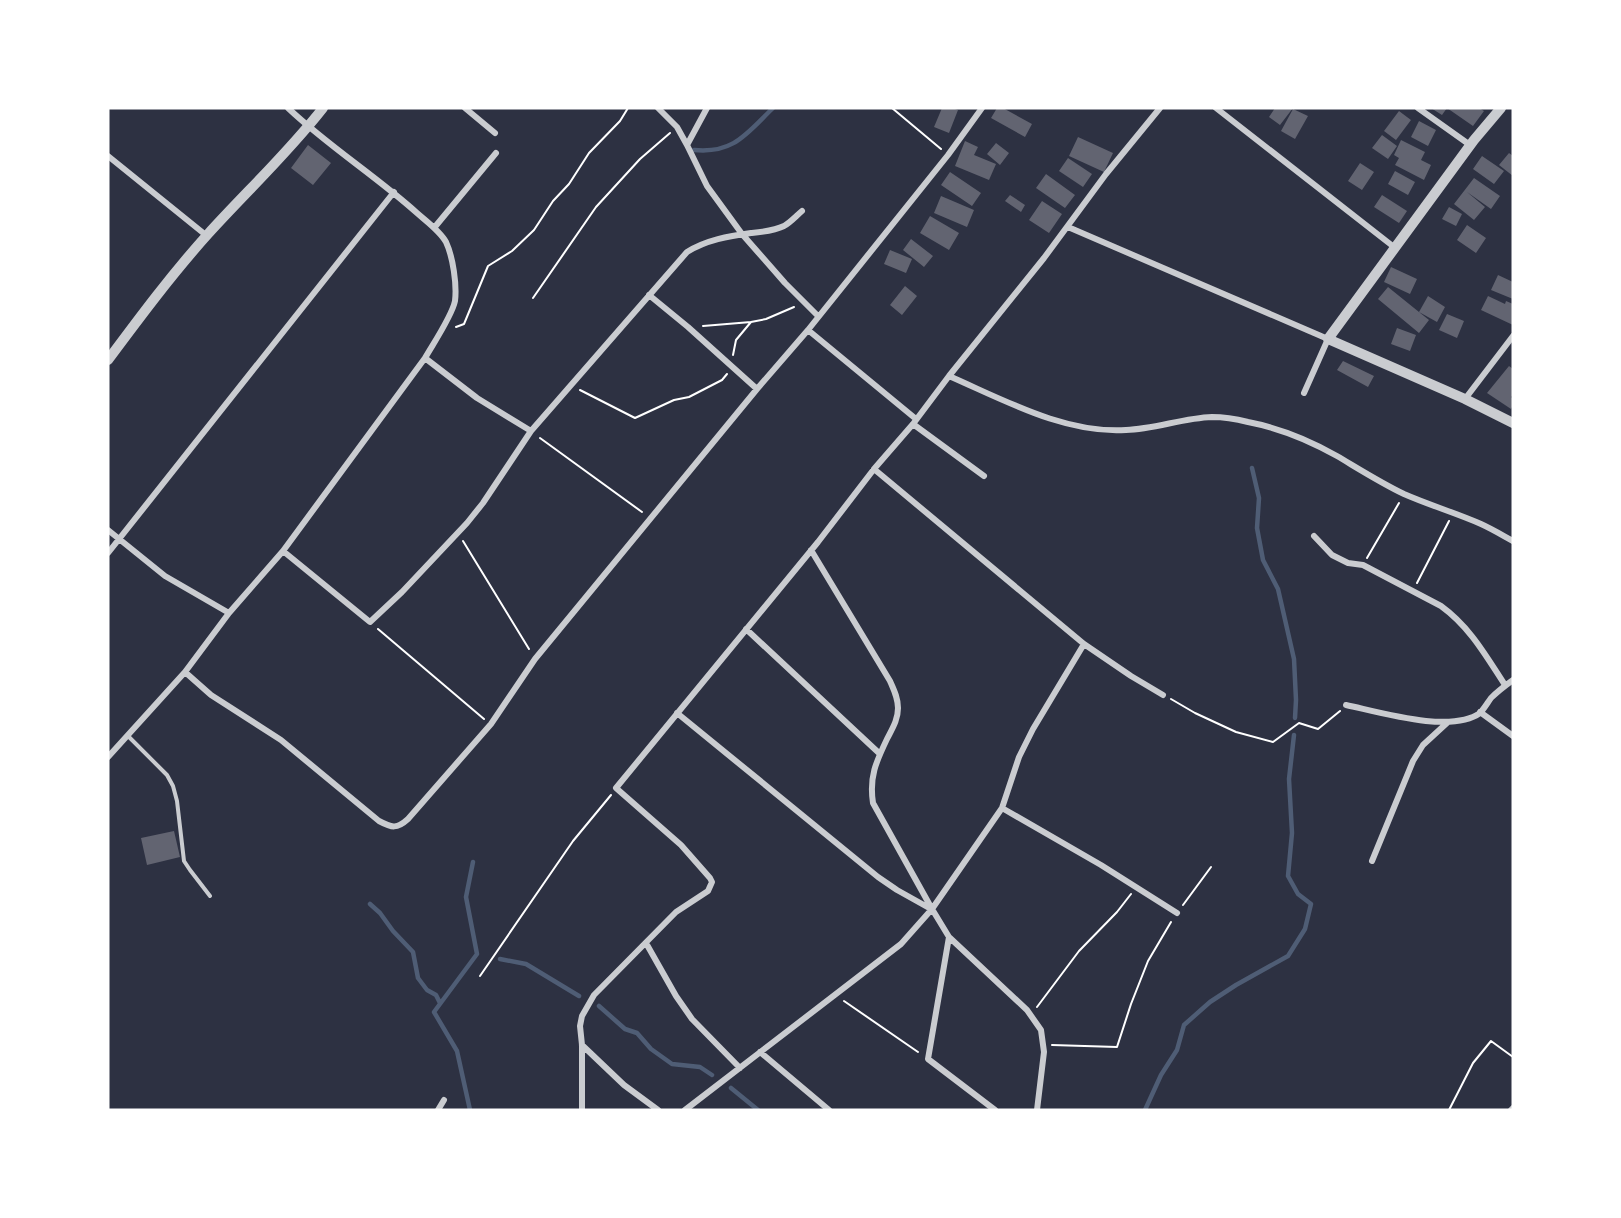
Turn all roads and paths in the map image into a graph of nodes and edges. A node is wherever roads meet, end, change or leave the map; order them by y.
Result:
1 (288, 108) edge
2 (323, 108) edge
3 (465, 108) edge
4 (628, 108) edge
5 (658, 108) edge
6 (706, 108) edge
7 (892, 108) edge
8 (982, 108) edge
9 (1160, 108) edge
10 (1216, 108) edge
11 (1418, 108) edge
12 (1501, 108) edge
13 (308, 126) junction
14 (677, 127) junction
15 (495, 133) dead end
16 (687, 145) junction
17 (1470, 145) junction
18 (496, 153) dead end
19 (948, 155) junction
20 (108, 156) edge
21 (394, 192) junction
22 (802, 211) dead end
23 (1068, 227) junction
24 (434, 228) junction
25 (742, 234) junction
26 (207, 236) junction
27 (1395, 247) junction
28 (649, 295) junction
29 (533, 298) dead end
30 (805, 302) junction
31 (818, 316) junction
32 (751, 322) junction
33 (688, 327) junction
34 (808, 330) junction
35 (440, 332) junction
36 (1513, 336) edge
37 (1328, 339) junction
38 (110, 355) edge
39 (425, 358) junction
40 (733, 366) junction
41 (949, 376) junction
42 (571, 385) junction
43 (757, 389) junction
44 (1304, 393) dead end
45 (1466, 399) junction
46 (914, 422) junction
47 (1513, 423) edge
48 (531, 431) junction
49 (874, 469) junction
50 (984, 476) dead end
51 (1404, 494) junction
52 (1453, 513) junction
53 (651, 519) junction
54 (108, 530) edge
55 (458, 533) junction
56 (1314, 536) dead end
57 (120, 539) junction
58 (1513, 541) edge
59 (811, 550) junction
60 (283, 551) junction
61 (108, 553) edge
62 (1363, 565) junction
63 (1413, 591) junction
64 (229, 613) junction
65 (370, 622) junction
66 (746, 629) junction
67 (1084, 645) junction
68 (536, 659) junction
69 (185, 672) junction
70 (1513, 680) edge
71 (1505, 685) junction
72 (1163, 695) joint
73 (1346, 705) joint
74 (1480, 712) junction
75 (677, 713) junction
76 (1448, 722) junction
77 (491, 724) junction
78 (128, 736) junction
79 (1513, 736) edge
80 (880, 754) junction
81 (108, 757) edge
82 (616, 788) junction
83 (1002, 808) junction
84 (1372, 861) dead end
85 (1211, 867) dead end
86 (1137, 887) junction
87 (210, 896) dead end
88 (932, 909) junction
89 (1177, 913) junction
90 (949, 937) junction
91 (646, 943) junction
92 (480, 976) dead end
93 (835, 994) junction
94 (1030, 1015) junction
95 (1043, 1044) junction
96 (582, 1045) junction
97 (760, 1052) junction
98 (1513, 1057) edge
99 (928, 1059) junction
100 (740, 1068) junction
101 (444, 1100) dead end
102 (438, 1110) edge
103 (582, 1110) edge
104 (658, 1110) edge
105 (685, 1110) edge
106 (829, 1110) edge
107 (995, 1110) edge
108 (1037, 1110) edge
109 (1449, 1110) edge

1 - 13 street
2 - 13 street
3 - 15 street
4 - 35 path
5 - 14 street
6 - 16 street
7 - 19 path
8 - 19 street
9 - 23 street
10 - 27 street
11 - 17 street
12 - 17 street
13 - 21 street
13 - 26 street
14 - 16 street
14 - 29 path
16 - 25 street
17 - 27 street
18 - 24 street
19 - 31 street
20 - 26 street
21 - 24 street
21 - 57 street
22 - 25 street
23 - 37 street
23 - 41 street
24 - 35 street
25 - 28 street
25 - 30 street
26 - 38 street
27 - 37 street
28 - 33 street
28 - 42 street
30 - 31 street
30 - 32 path
31 - 34 street
32 - 33 path
32 - 40 path
33 - 40 street
34 - 43 street
34 - 46 street
35 - 39 street
36 - 45 street
37 - 44 street
37 - 45 street
39 - 48 street
39 - 60 street
40 - 42 path
40 - 43 street
41 - 46 street
41 - 51 street
42 - 48 street
43 - 53 street
45 - 47 street
46 - 49 street
46 - 50 street
48 - 53 path
48 - 55 street
49 - 59 street
49 - 67 street
51 - 52 street
51 - 62 path
52 - 58 street
52 - 63 path
53 - 68 street
54 - 57 street
55 - 65 street
55 - 68 path
56 - 62 street
57 - 61 street
57 - 64 street
59 - 66 street
59 - 80 street
60 - 64 street
60 - 65 street
62 - 63 street
63 - 71 street
64 - 69 street
65 - 77 path
66 - 75 street
66 - 80 street
67 - 72 street
67 - 83 street
68 - 77 street
69 - 77 street
69 - 78 street
70 - 71 street
71 - 74 street
72 - 73 path
73 - 76 street
74 - 76 street
74 - 79 street
75 - 82 street
75 - 88 street
76 - 84 street
78 - 81 street
78 - 87 lane
80 - 88 street
82 - 91 street
82 - 92 path
83 - 86 street
83 - 88 street
85 - 89 path
86 - 89 street
86 - 94 path
88 - 90 street
88 - 93 street
89 - 95 path
90 - 94 street
90 - 99 street
91 - 96 street
91 - 100 street
93 - 97 street
93 - 99 path
94 - 95 street
95 - 108 street
96 - 103 street
96 - 104 street
97 - 100 street
97 - 106 street
98 - 109 path
99 - 107 street
100 - 105 street
101 - 102 street

